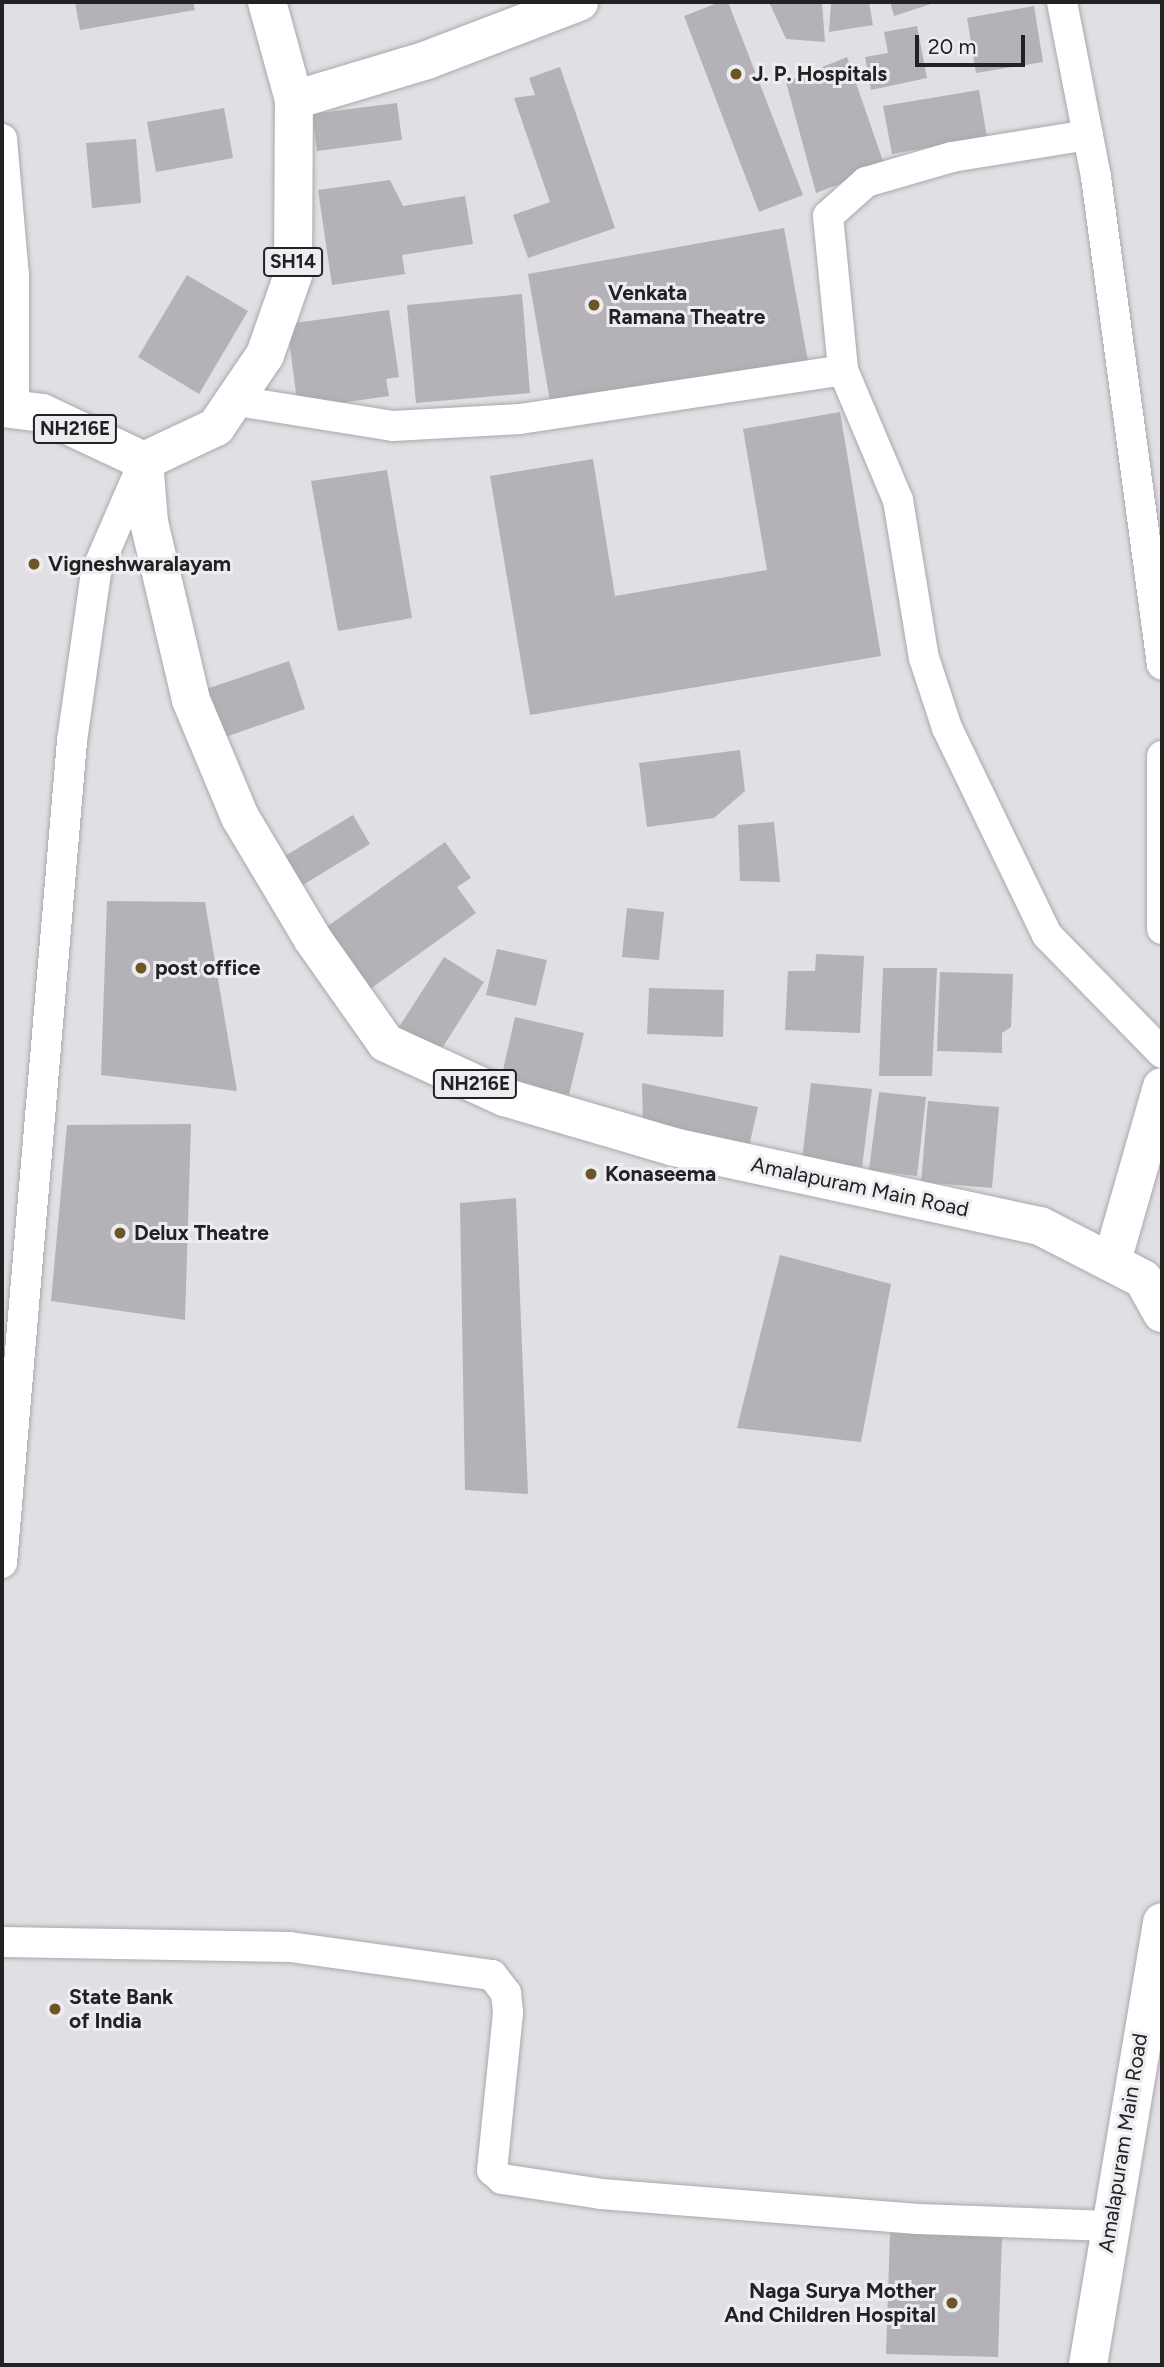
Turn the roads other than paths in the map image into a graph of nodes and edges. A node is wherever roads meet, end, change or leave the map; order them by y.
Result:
1 (267, 2) edge
2 (579, 2) edge
3 (1062, 2) edge
4 (294, 100) junction
5 (1088, 135) junction
6 (2, 139) edge
7 (843, 370) junction
8 (237, 401) junction
9 (8, 409) edge
10 (144, 461) junction
11 (1162, 665) edge
12 (1162, 756) edge
13 (1162, 929) edge
14 (1162, 1053) edge
15 (1162, 1087) edge
16 (1112, 1261) junction
17 (1162, 1313) edge
18 (2, 1563) edge
19 (1162, 1922) edge
20 (2, 1942) edge
21 (1110, 2225) junction
22 (1088, 2365) edge

1 - 4 main road, SH14
2 - 4 main road
3 - 5 street
4 - 8 main road, SH14
5 - 7 street
5 - 11 street
6 - 9 street
7 - 8 street
7 - 14 street
8 - 10 main road, SH14
9 - 10 main road, NH216E
10 - 16 main road, Amalapuram Main Road / NH216E
10 - 18 street
12 - 13 street
15 - 16 main road
16 - 17 main road, Amalapuram Main Road / NH216E
19 - 21 main road, Amalapuram Main Road
20 - 21 street
21 - 22 main road, Amalapuram Main Road

